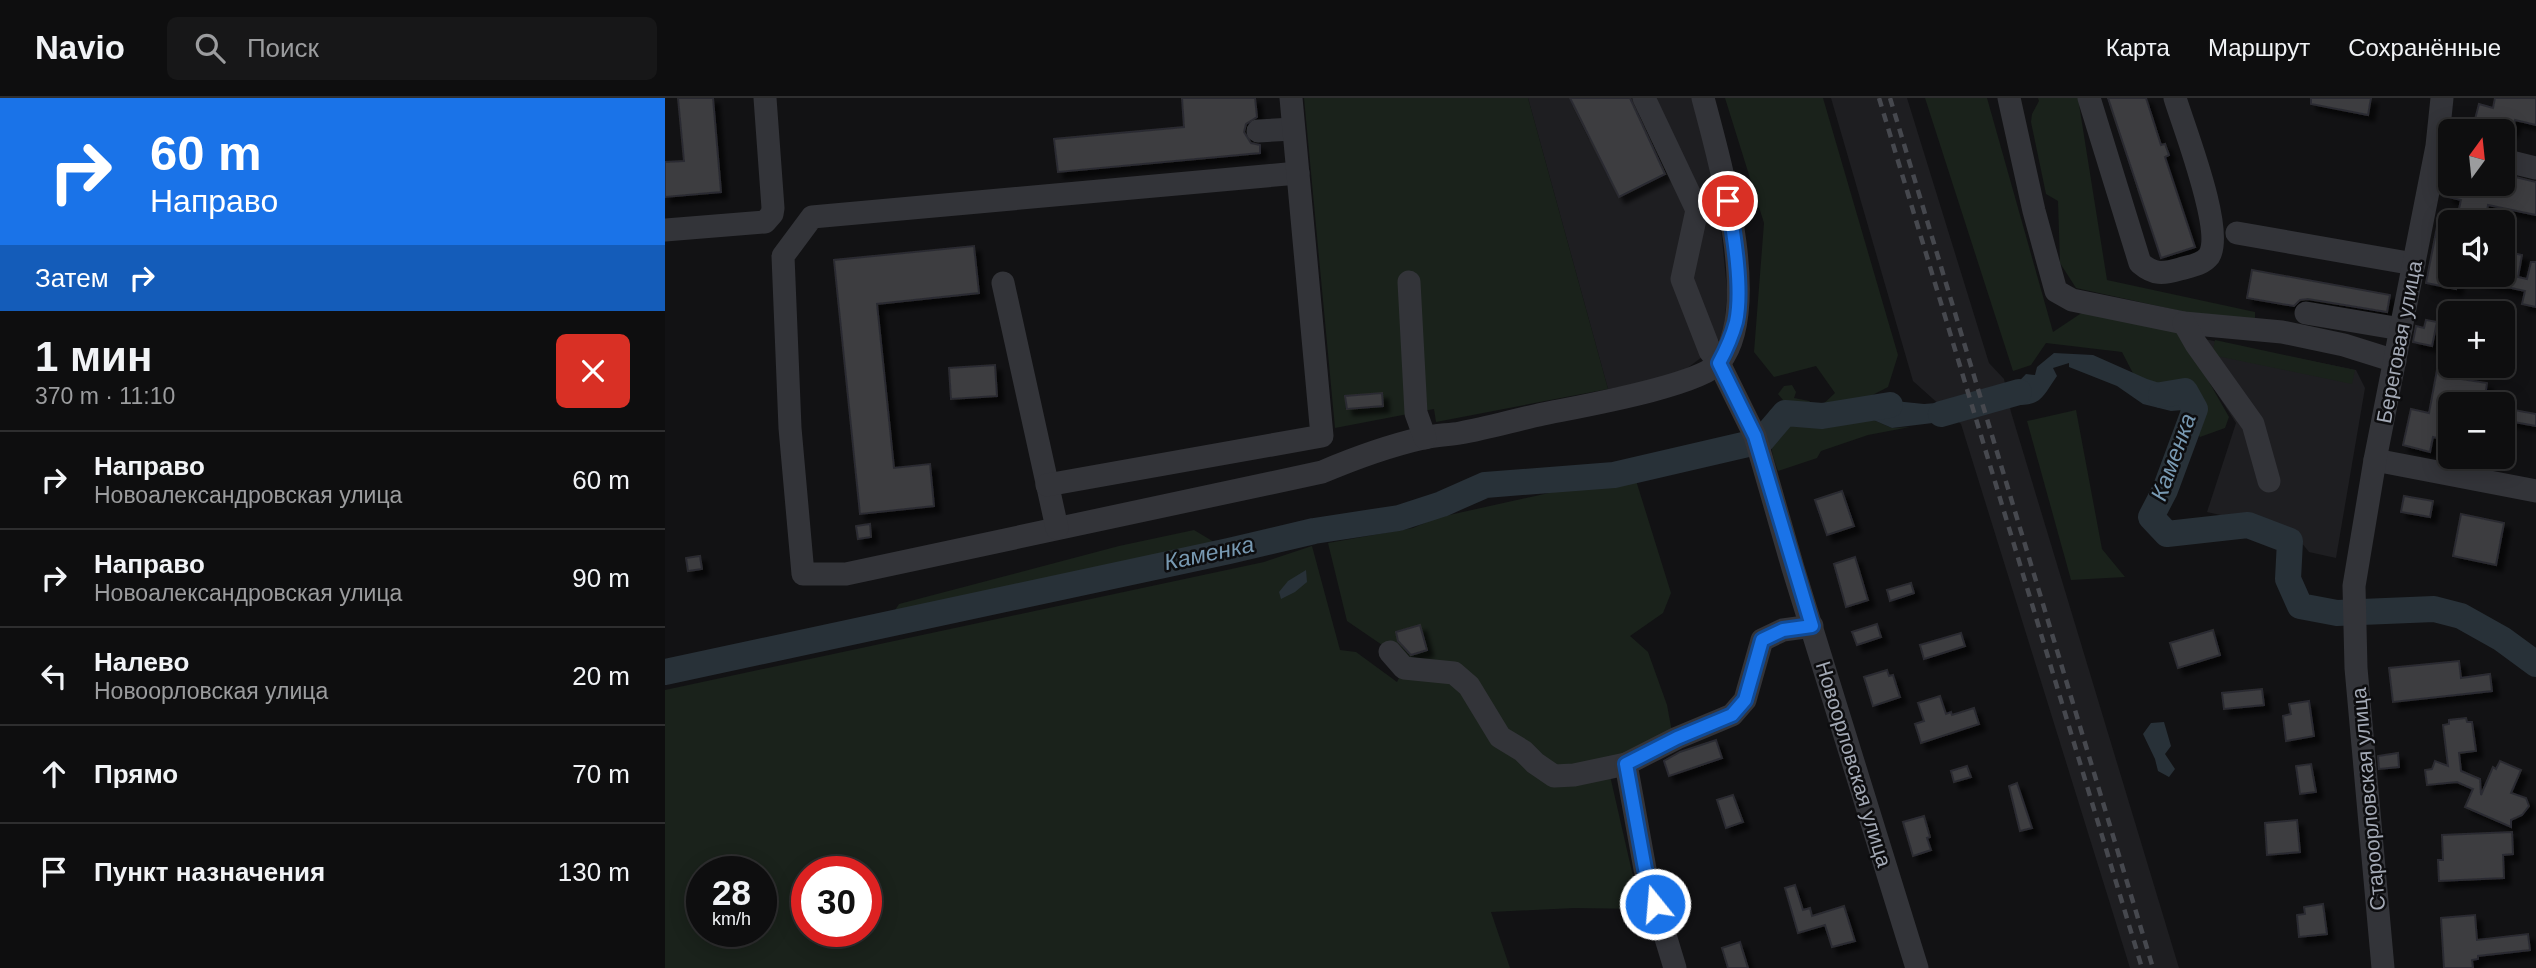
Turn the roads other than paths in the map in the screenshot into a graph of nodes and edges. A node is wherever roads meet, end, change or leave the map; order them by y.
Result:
1 (765, 98) edge
2 (1290, 98) edge
3 (1644, 98) edge
4 (1703, 98) edge
5 (2009, 98) edge
6 (2089, 98) edge
7 (2175, 98) edge
8 (2442, 98) edge
9 (2442, 119) edge
10 (1293, 129) junction
11 (1258, 131) dead end
12 (2515, 163) edge
13 (2536, 167) edge
14 (2438, 168) edge
15 (1297, 173) junction
16 (665, 230) edge
17 (2237, 233) dead end
18 (2414, 264) junction
19 (1409, 282) dead end
20 (1003, 283) dead end
21 (2306, 313) dead end
22 (2184, 323) junction
23 (2401, 330) junction
24 (2395, 361) junction
25 (1719, 363) junction
26 (1425, 438) junction
27 (2375, 460) junction
28 (2269, 481) dead end
29 (1047, 485) junction
30 (2536, 491) edge
31 (1057, 528) junction
32 (2354, 586) joint
33 (1812, 626) junction
34 (1390, 652) dead end
35 (1626, 764) junction
36 (1675, 968) edge
37 (1917, 968) edge
38 (2383, 968) edge

1 - 16 street
2 - 10 street
3 - 25 street, Новоорловская улица
4 - 25 street
5 - 22 street
6 - 7 street
8 - 9 street, Береговая улица
10 - 11 street
10 - 15 street
12 - 13 street
14 - 18 street, Береговая улица
15 - 29 street
15 - 31 street
17 - 18 street
18 - 23 street, Береговая улица
19 - 26 street
20 - 29 street
21 - 23 street
22 - 24 street
22 - 28 street
23 - 24 street, Береговая улица
24 - 27 street, Береговая улица
25 - 26 street
25 - 33 street, Новоорловская улица
26 - 31 street
27 - 30 street
27 - 32 street, Береговая улица
29 - 31 street
32 - 38 street, Староорловская улица
33 - 35 street
33 - 37 street, Новоорловская улица
34 - 35 street
35 - 36 street

